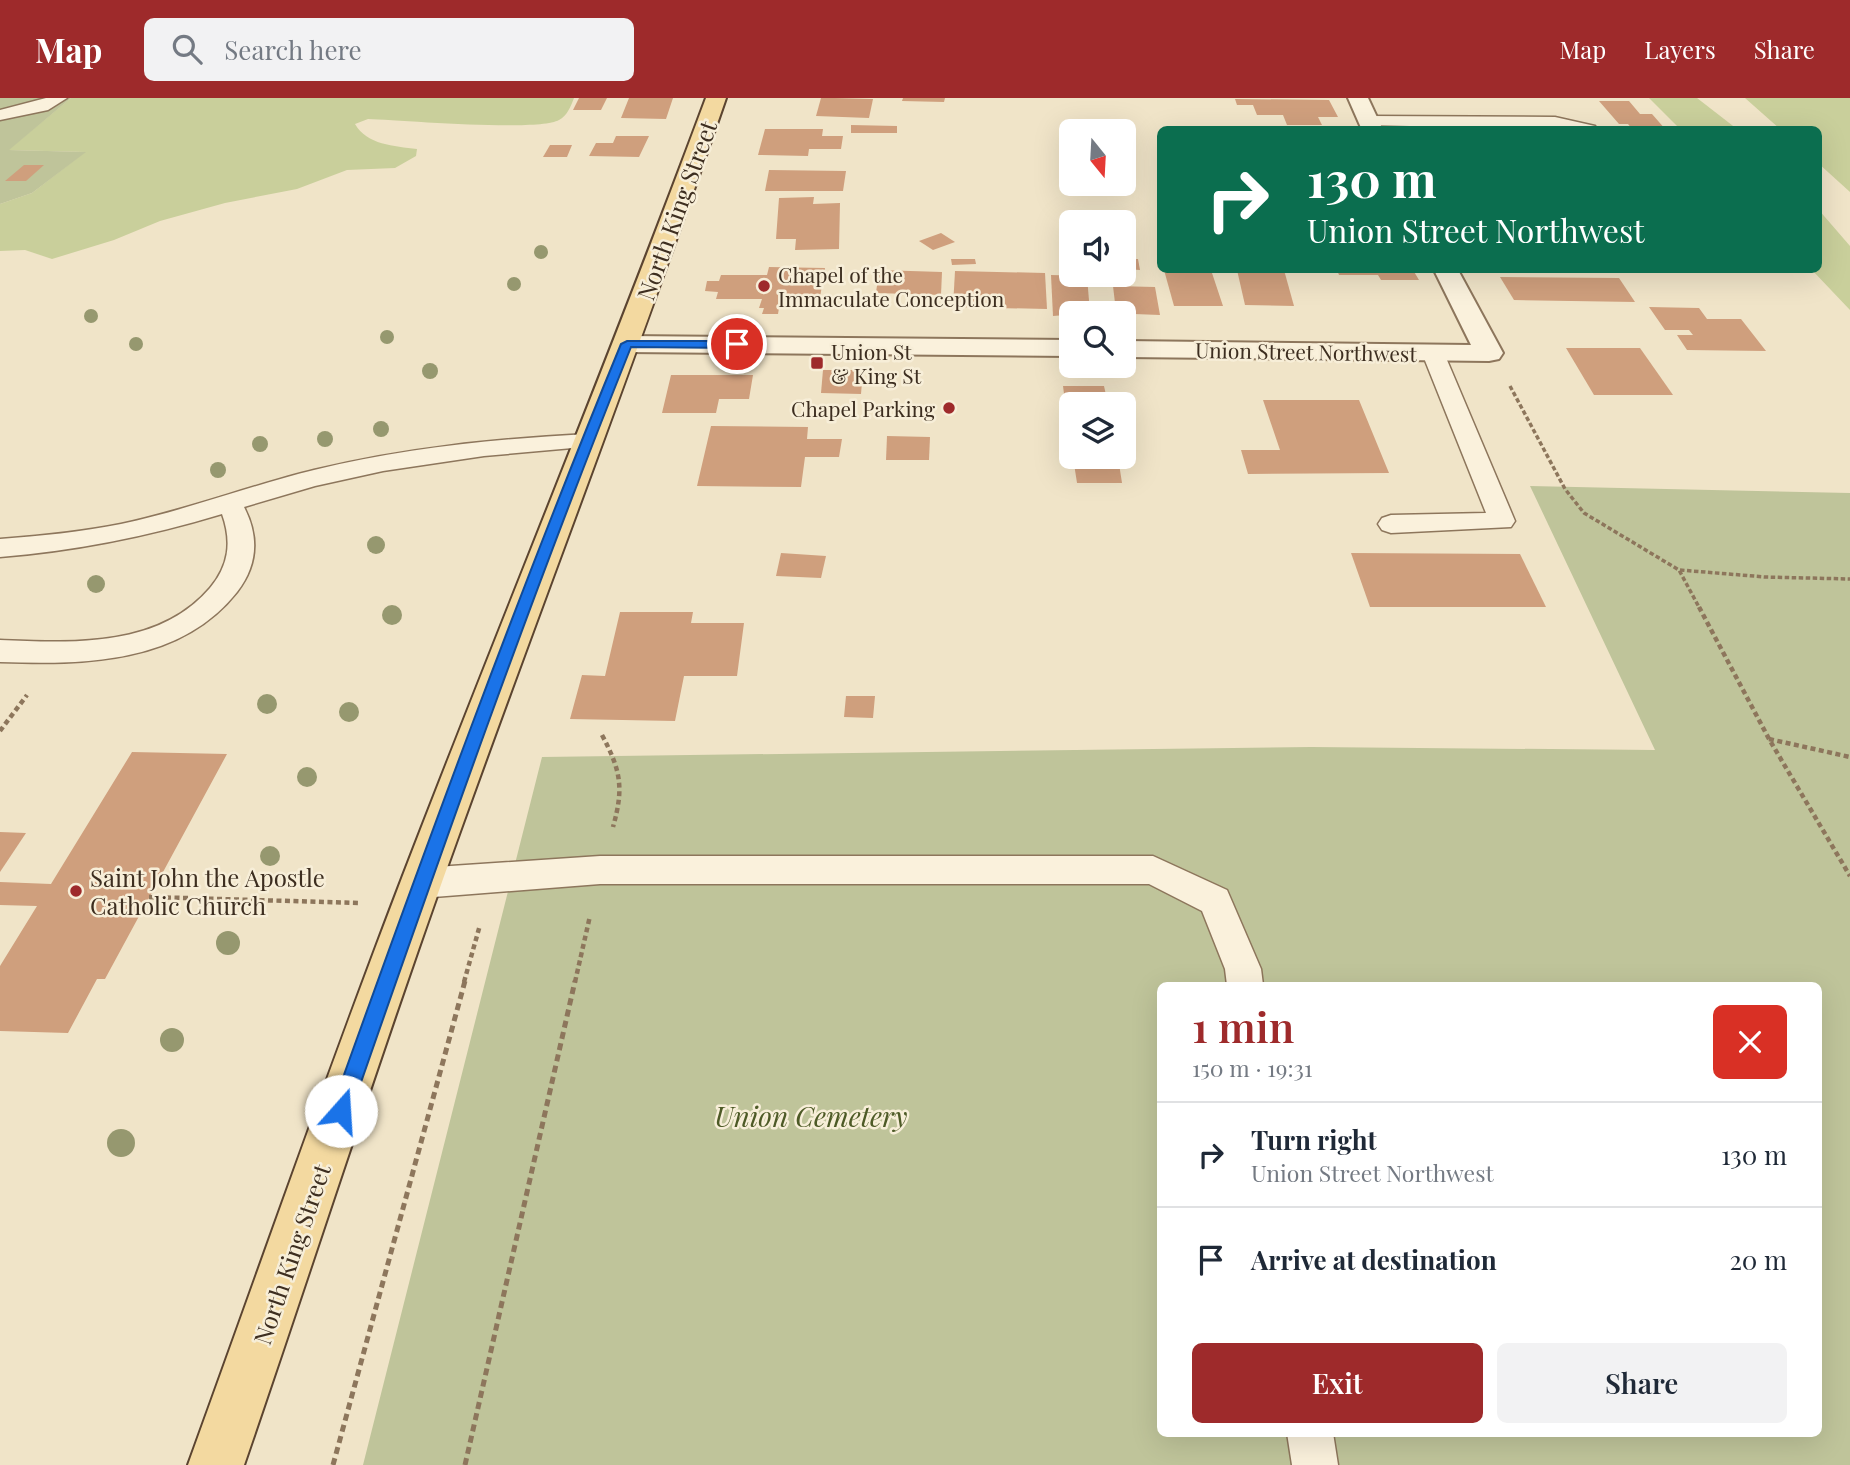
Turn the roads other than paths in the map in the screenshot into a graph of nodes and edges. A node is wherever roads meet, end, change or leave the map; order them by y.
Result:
1 (59, 98) edge
2 (716, 98) edge
3 (1358, 98) edge
4 (0, 116) edge
5 (1371, 125) edge
6 (1572, 126) edge
7 (1448, 273) edge
8 (627, 344) junction
9 (1059, 348) edge
10 (1136, 349) edge
11 (1433, 353) junction
12 (587, 441) junction
13 (229, 502) junction
14 (1391, 524) dead end
15 (0, 548) edge
16 (0, 651) edge
17 (421, 883) junction
18 (1245, 982) edge
19 (1311, 1437) edge
20 (216, 1465) edge
21 (1315, 1465) edge

1 - 4 lane
2 - 8 main road, North King Street
3 - 5 street
5 - 6 lane
7 - 11 street, Union Street Northwest
8 - 9 street
8 - 12 main road, North King Street
10 - 11 street, Union Street Northwest
11 - 14 lane
12 - 13 lane
12 - 17 main road, North King Street
13 - 15 lane
13 - 16 lane
17 - 18 lane
17 - 20 main road, North King Street
19 - 21 lane

